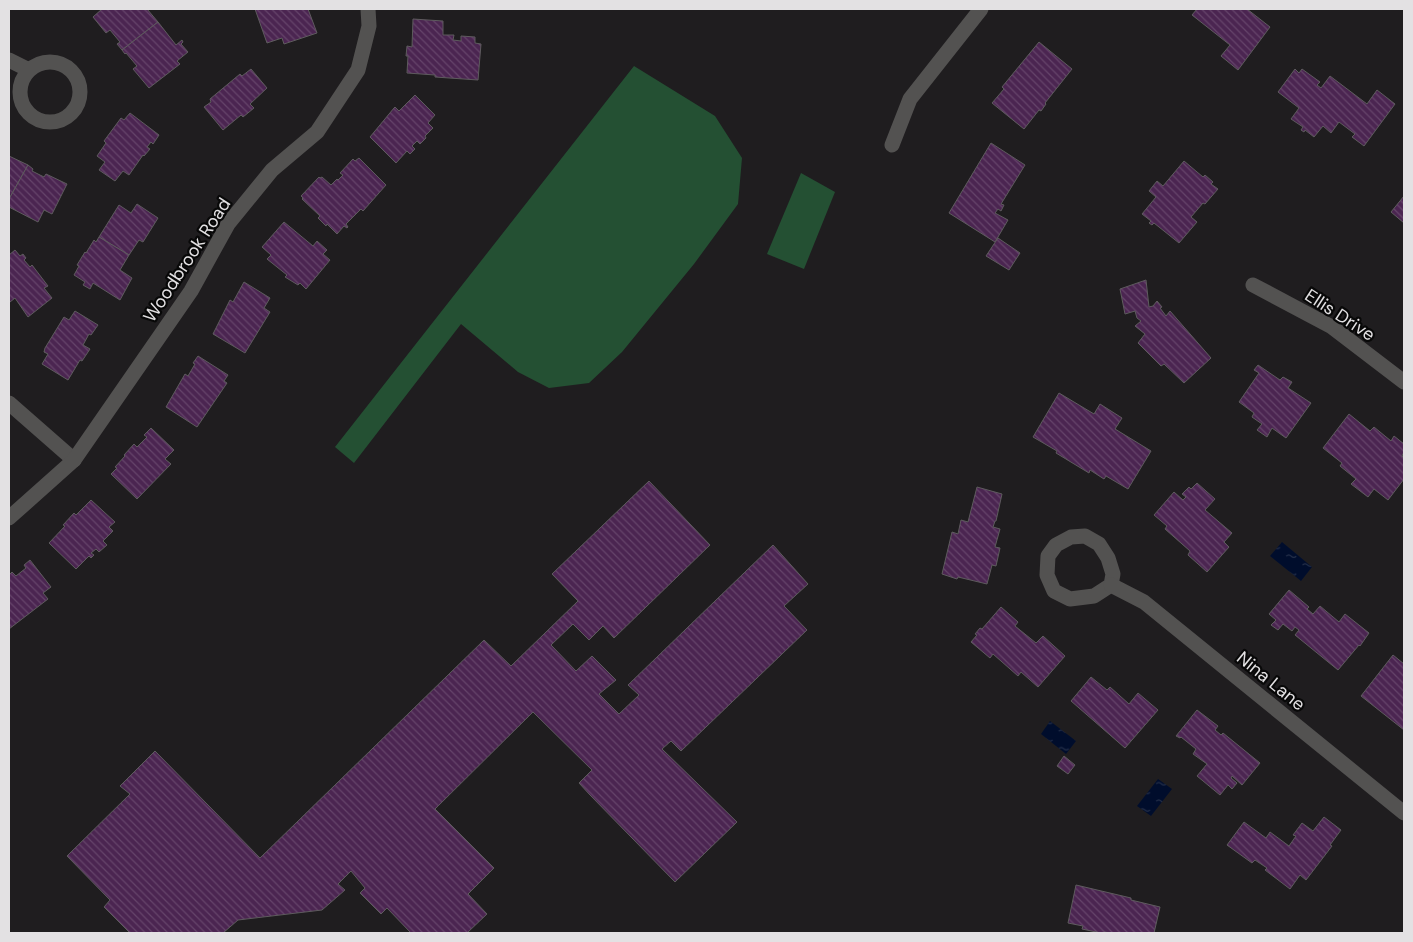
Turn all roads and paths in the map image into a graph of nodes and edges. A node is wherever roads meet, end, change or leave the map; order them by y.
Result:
1 (368, 9) edge
2 (981, 9) edge
3 (9, 60) edge
4 (29, 70) dead end
5 (892, 145) dead end
6 (1253, 285) dead end
7 (1404, 382) edge
8 (9, 403) edge
9 (74, 460) junction
10 (9, 518) edge
11 (1111, 585) junction
12 (1404, 813) edge

1 - 9 street, Woodbrook Road
2 - 5 street
3 - 4 street
6 - 7 street, Ellis Drive
8 - 9 street
9 - 10 street, Woodbrook Road
11 - 11 street
11 - 12 street, Nina Lane

